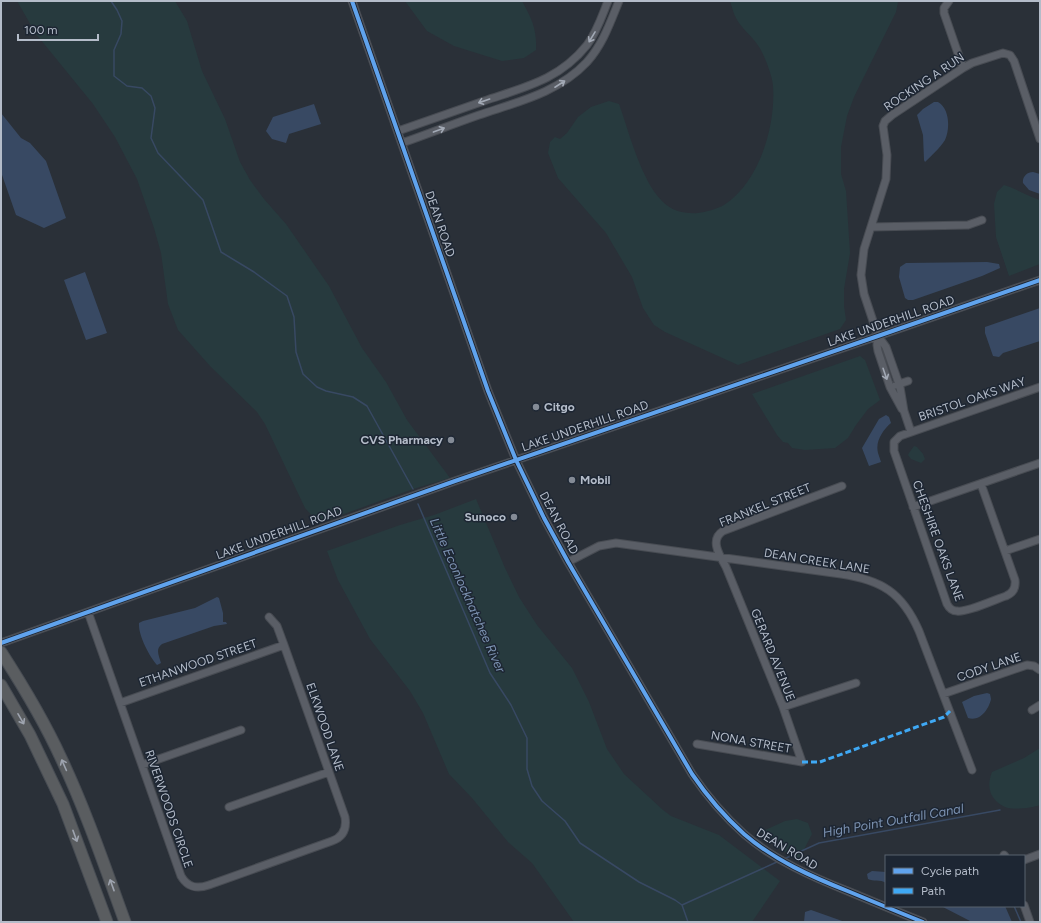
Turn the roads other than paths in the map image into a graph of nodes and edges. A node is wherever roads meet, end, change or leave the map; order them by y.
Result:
1 (352, 1) edge
2 (608, 1) edge
3 (619, 1) edge
4 (949, 1) edge
5 (963, 68) junction
6 (398, 131) junction
7 (1040, 138) edge
8 (402, 143) junction
9 (982, 220) dead end
10 (871, 227) junction
11 (1040, 280) edge
12 (878, 336) junction
13 (908, 381) dead end
14 (899, 384) junction
15 (890, 387) junction
16 (1040, 387) edge
17 (904, 411) junction
18 (911, 432) junction
19 (516, 460) junction
20 (1040, 463) edge
21 (981, 484) junction
22 (842, 486) dead end
23 (913, 507) junction
24 (1040, 539) edge
25 (1005, 551) junction
26 (721, 557) junction
27 (568, 562) junction
28 (88, 612) junction
29 (269, 616) dead end
30 (1, 643) edge
31 (284, 645) junction
32 (4, 657) edge
33 (1040, 670) edge
34 (856, 683) dead end
35 (1, 685) edge
36 (943, 694) junction
37 (120, 703) junction
38 (1040, 705) edge
39 (782, 707) junction
40 (1032, 710) dead end
41 (241, 730) dead end
42 (697, 744) dead end
43 (802, 762) joint
44 (142, 765) junction
45 (972, 770) dead end
46 (329, 772) junction
47 (229, 807) dead end
48 (344, 817) joint
49 (1040, 854) edge
50 (1025, 860) edge
51 (885, 907) edge
52 (886, 907) edge
53 (1025, 907) edge
54 (107, 922) edge
55 (125, 922) edge
56 (923, 922) edge
57 (1030, 922) edge

1 - 6 street, DEAN ROAD
2 -> 6 street
8 -> 3 street
4 - 5 street
5 - 7 street, ROCKING A RUN
5 - 10 street, ROCKING A RUN
6 - 8 street, DEAN ROAD
8 - 19 street, DEAN ROAD
9 - 10 street
10 - 12 street, ROCKING A RUN
11 - 12 street, LAKE UNDERHILL ROAD
12 - 14 street, ROCKING A RUN
12 -> 15 street, ROCKING A RUN
12 - 19 street, LAKE UNDERHILL ROAD
13 - 14 street
14 - 15 street
14 - 17 street, ROCKING A RUN
15 - 17 street, ROCKING A RUN
16 - 18 street, BRISTOL OAKS WAY
17 - 18 street, ROCKING A RUN
18 - 23 street, CHESHIRE OAKS LANE
19 - 27 street, DEAN ROAD
19 - 28 street, LAKE UNDERHILL ROAD
20 - 21 street
21 - 23 street
21 - 25 street, CHESHIRE OAKS LANE
22 - 26 street, FRANKEL STREET
23 - 25 street, CHESHIRE OAKS LANE
24 - 25 street
26 - 27 street, DEAN CREEK LANE
26 - 36 street, DEAN CREEK LANE
26 - 39 street, GERARD AVENUE
27 - 51 street, DEAN ROAD
28 - 30 street, LAKE UNDERHILL ROAD
28 - 37 street, RIVERWOODS CIRCLE
29 - 31 street, ELKWOOD LANE
31 - 37 street, ETHANWOOD STREET
31 - 46 street, ELKWOOD LANE
55 -> 32 highway
33 - 36 street, CODY LANE
34 - 39 street
35 -> 54 highway
36 - 45 street, DEAN CREEK LANE
37 - 44 street, RIVERWOODS CIRCLE
38 - 40 street
39 - 43 street, GERARD AVENUE
41 - 44 street
42 - 43 street, NONA STREET
44 - 48 street, RIVERWOODS CIRCLE
46 - 47 street
46 - 48 street, ELKWOOD LANE
49 - 50 street
52 - 56 street, DEAN ROAD
53 - 57 street

